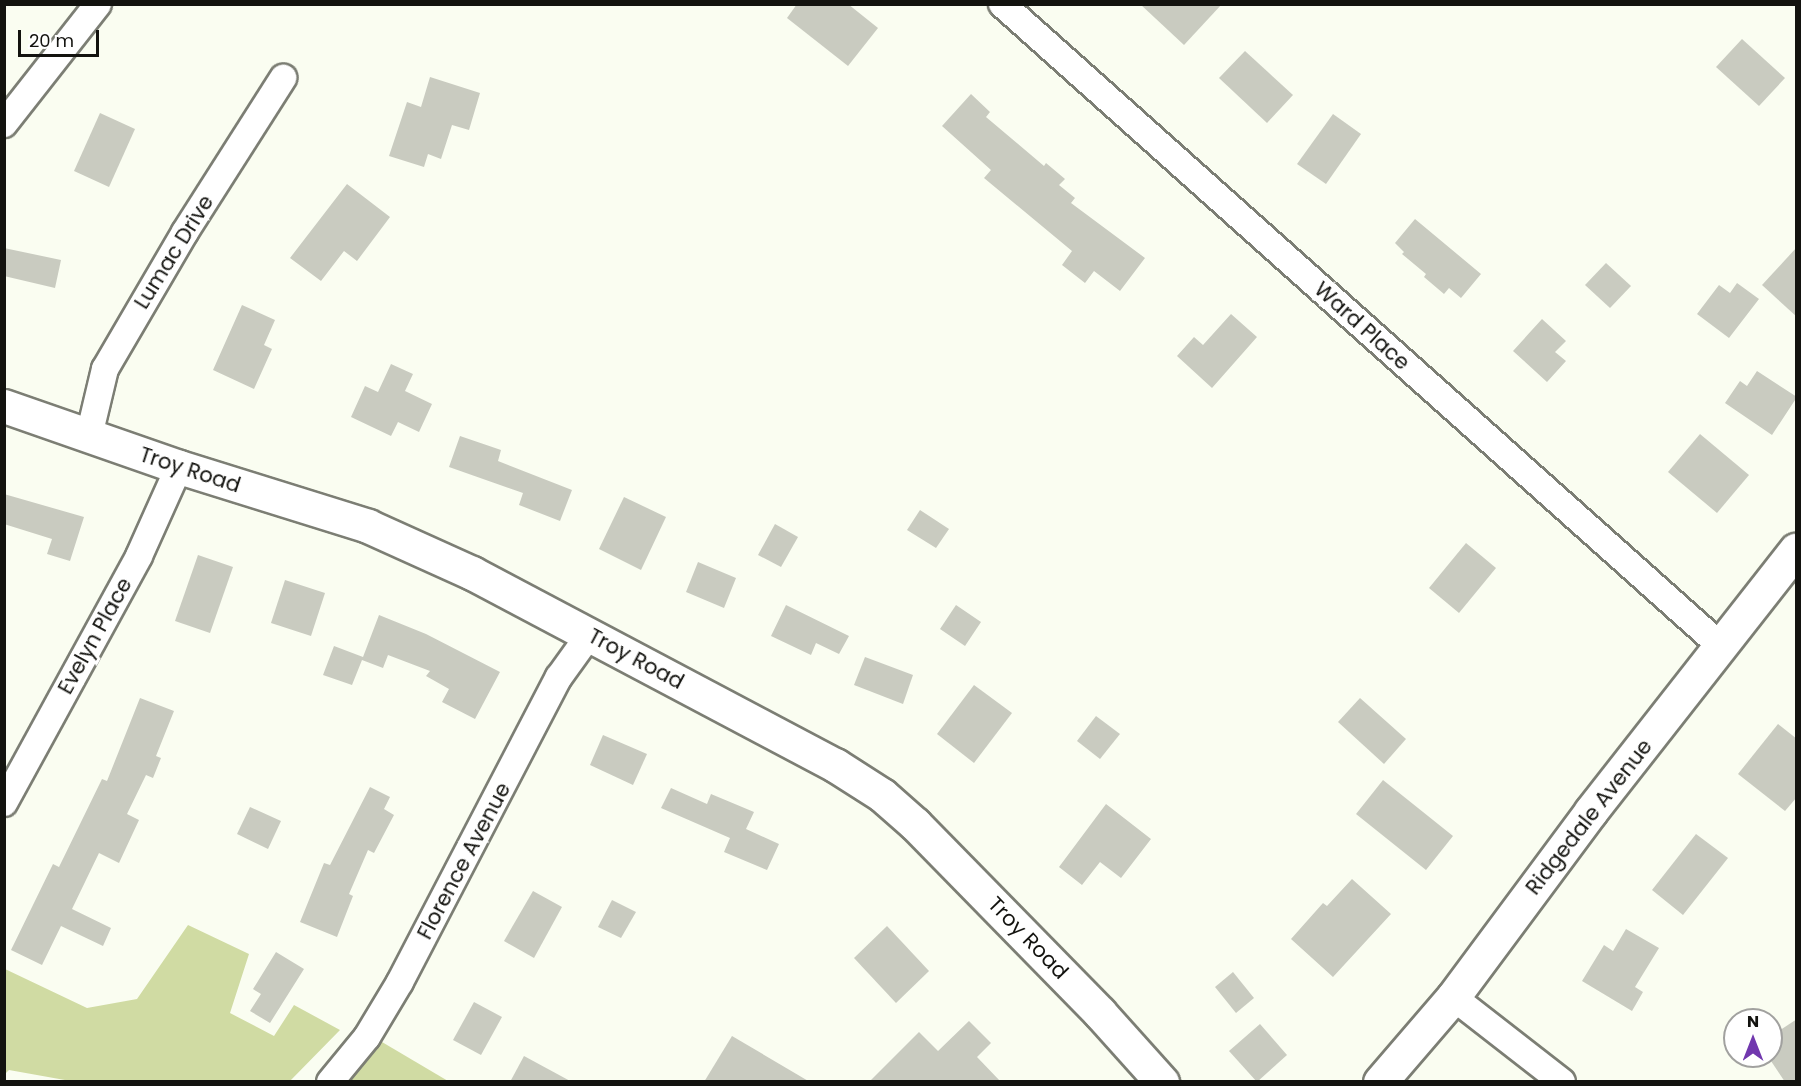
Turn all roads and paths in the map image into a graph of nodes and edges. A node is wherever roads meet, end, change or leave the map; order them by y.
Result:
1 (98, 4) edge
2 (1002, 4) edge
3 (283, 78) dead end
4 (4, 124) edge
5 (4, 406) edge
6 (89, 436) junction
7 (179, 467) junction
8 (1797, 550) edge
9 (590, 634) junction
10 (1722, 647) junction
11 (4, 803) edge
12 (1453, 997) junction
13 (330, 1082) edge
14 (1162, 1082) edge
15 (1380, 1082) edge
16 (1562, 1082) edge

1 - 4 street
2 - 10 street, Ward Place
3 - 6 street, Lumac Drive
5 - 6 street, Troy Road
6 - 7 street, Troy Road
7 - 9 street, Troy Road
7 - 11 street, Evelyn Place
8 - 10 street, Ridgedale Avenue
9 - 13 street, Florence Avenue
9 - 14 street, Troy Road
10 - 12 street, Ridgedale Avenue
12 - 15 street, Ridgedale Avenue
12 - 16 street

